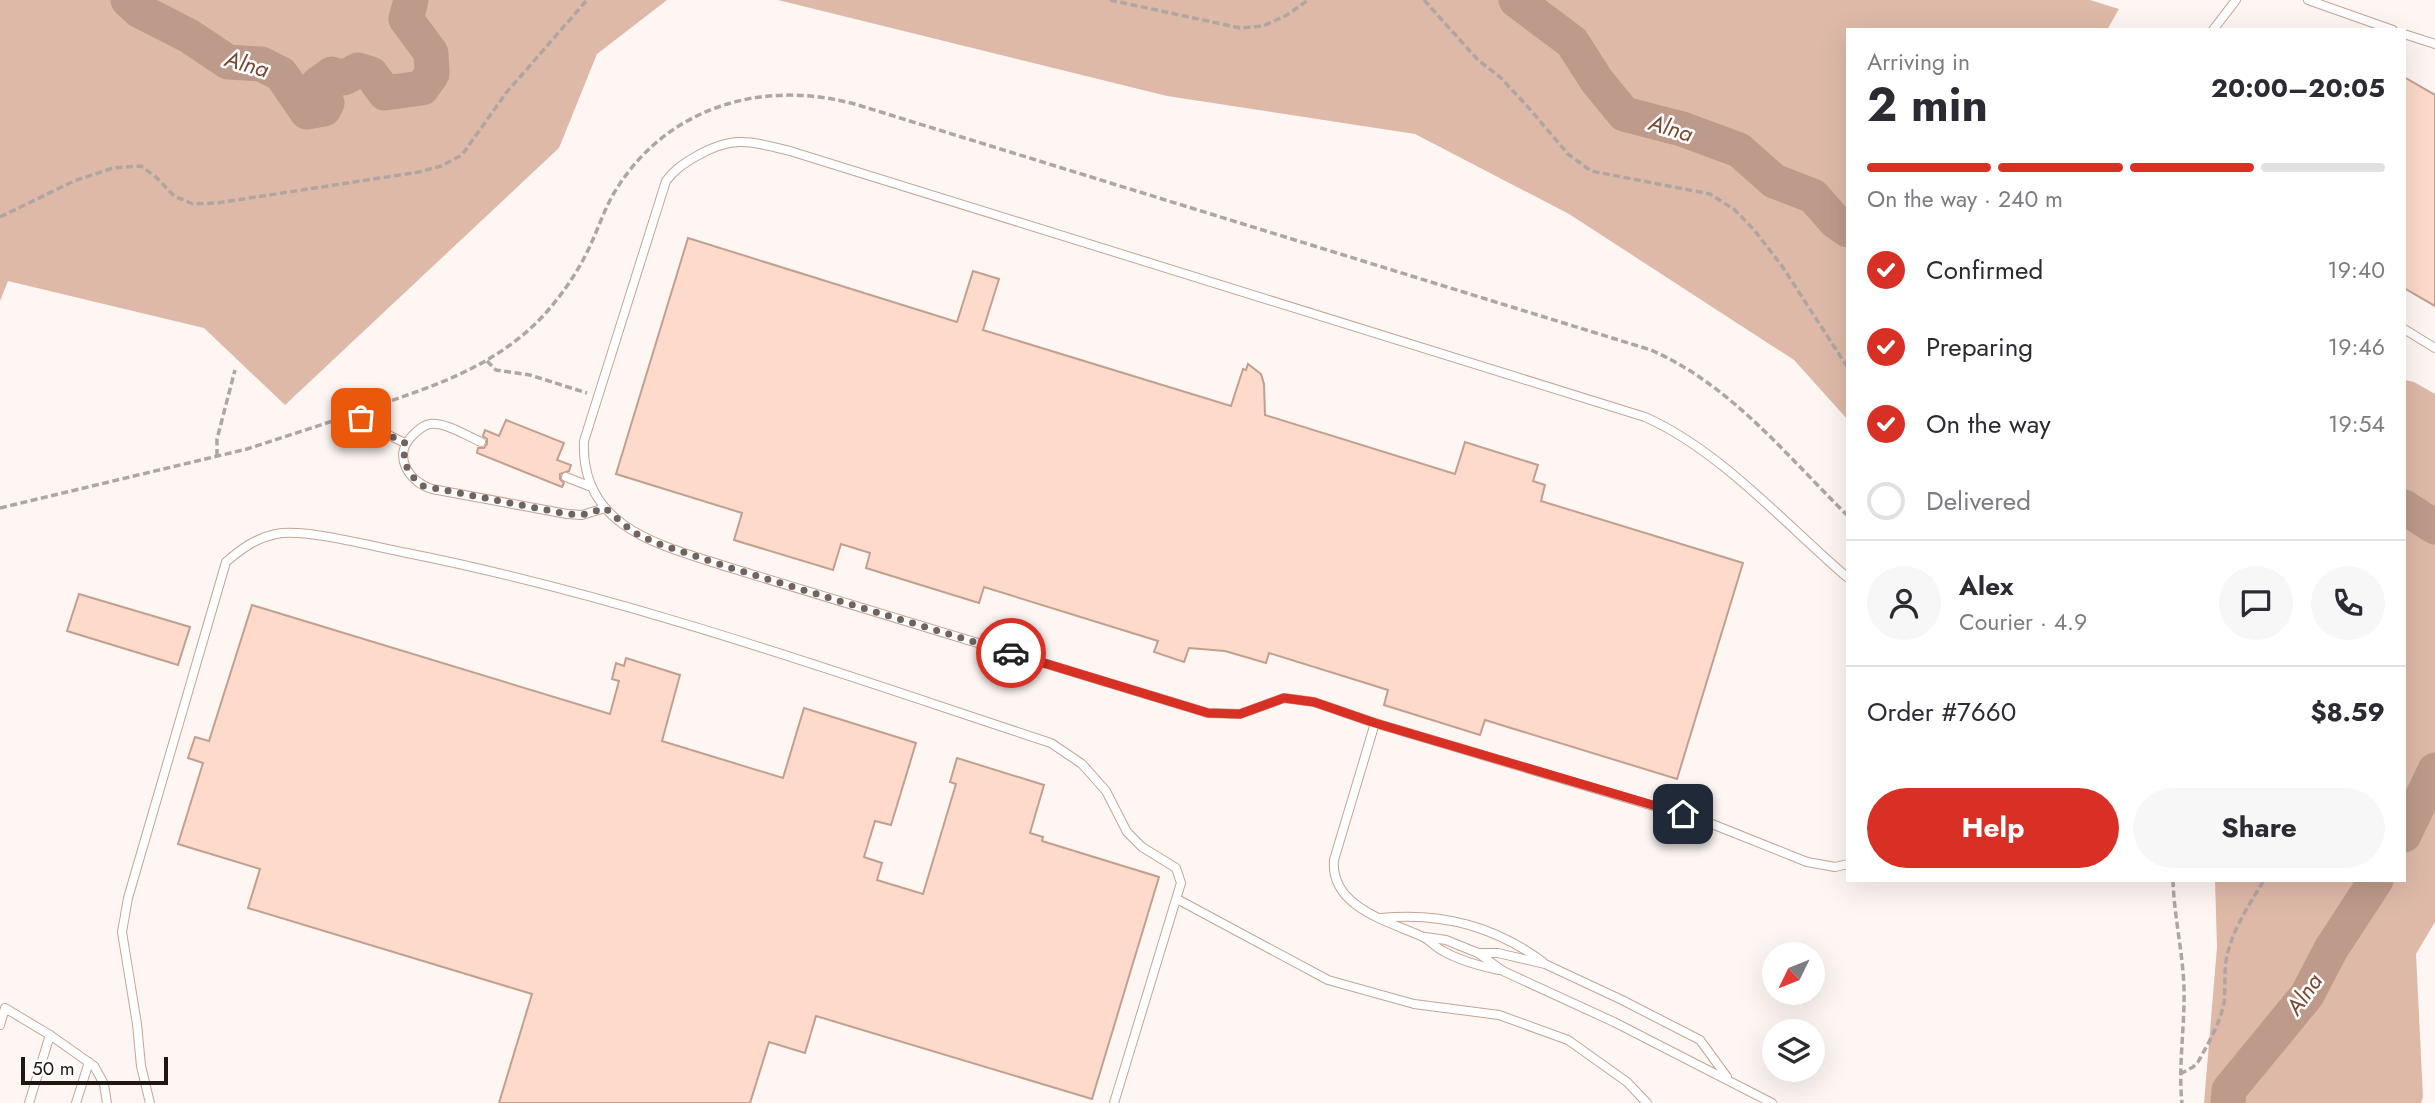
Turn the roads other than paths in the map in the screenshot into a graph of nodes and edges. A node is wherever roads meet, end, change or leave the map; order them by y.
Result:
1 (2236, 0) edge
2 (2308, 0) edge
3 (2215, 28) edge
4 (2380, 28) edge
5 (2406, 35) edge
6 (2435, 44) edge
7 (2406, 330) edge
8 (2435, 348) edge
9 (357, 412) road end
10 (481, 442) dead end
11 (405, 443) junction
12 (566, 477) dead end
13 (589, 486) junction
14 (605, 508) junction
15 (1846, 576) edge
16 (1375, 723) junction
17 (1846, 864) edge
18 (1177, 899) junction
19 (1379, 918) junction
20 (1425, 937) junction
21 (1478, 953) junction
22 (1545, 964) junction
23 (1503, 971) junction
24 (0, 1025) edge
25 (50, 1035) junction
26 (89, 1062) junction
27 (1730, 1081) junction
28 (29, 1103) edge
29 (76, 1103) edge
30 (107, 1103) edge
31 (150, 1103) edge
32 (1114, 1103) edge
33 (1647, 1103) edge
34 (1772, 1103) edge

1 - 3 lane
2 - 4 lane
5 - 6 lane
7 - 8 lane
9 - 11 lane
10 - 11 lane
11 - 14 lane
12 - 13 lane
13 - 14 lane
13 - 15 lane
14 - 16 lane
16 - 17 lane
16 - 19 lane
18 - 31 lane
18 - 32 lane
18 - 33 lane
19 - 20 lane
19 - 22 lane
20 - 21 lane
20 - 23 lane
21 - 22 lane
21 - 23 lane
22 - 27 lane
23 - 27 lane
24 - 25 lane
25 - 26 lane
25 - 28 lane
26 - 29 lane
26 - 30 lane
27 - 34 lane

